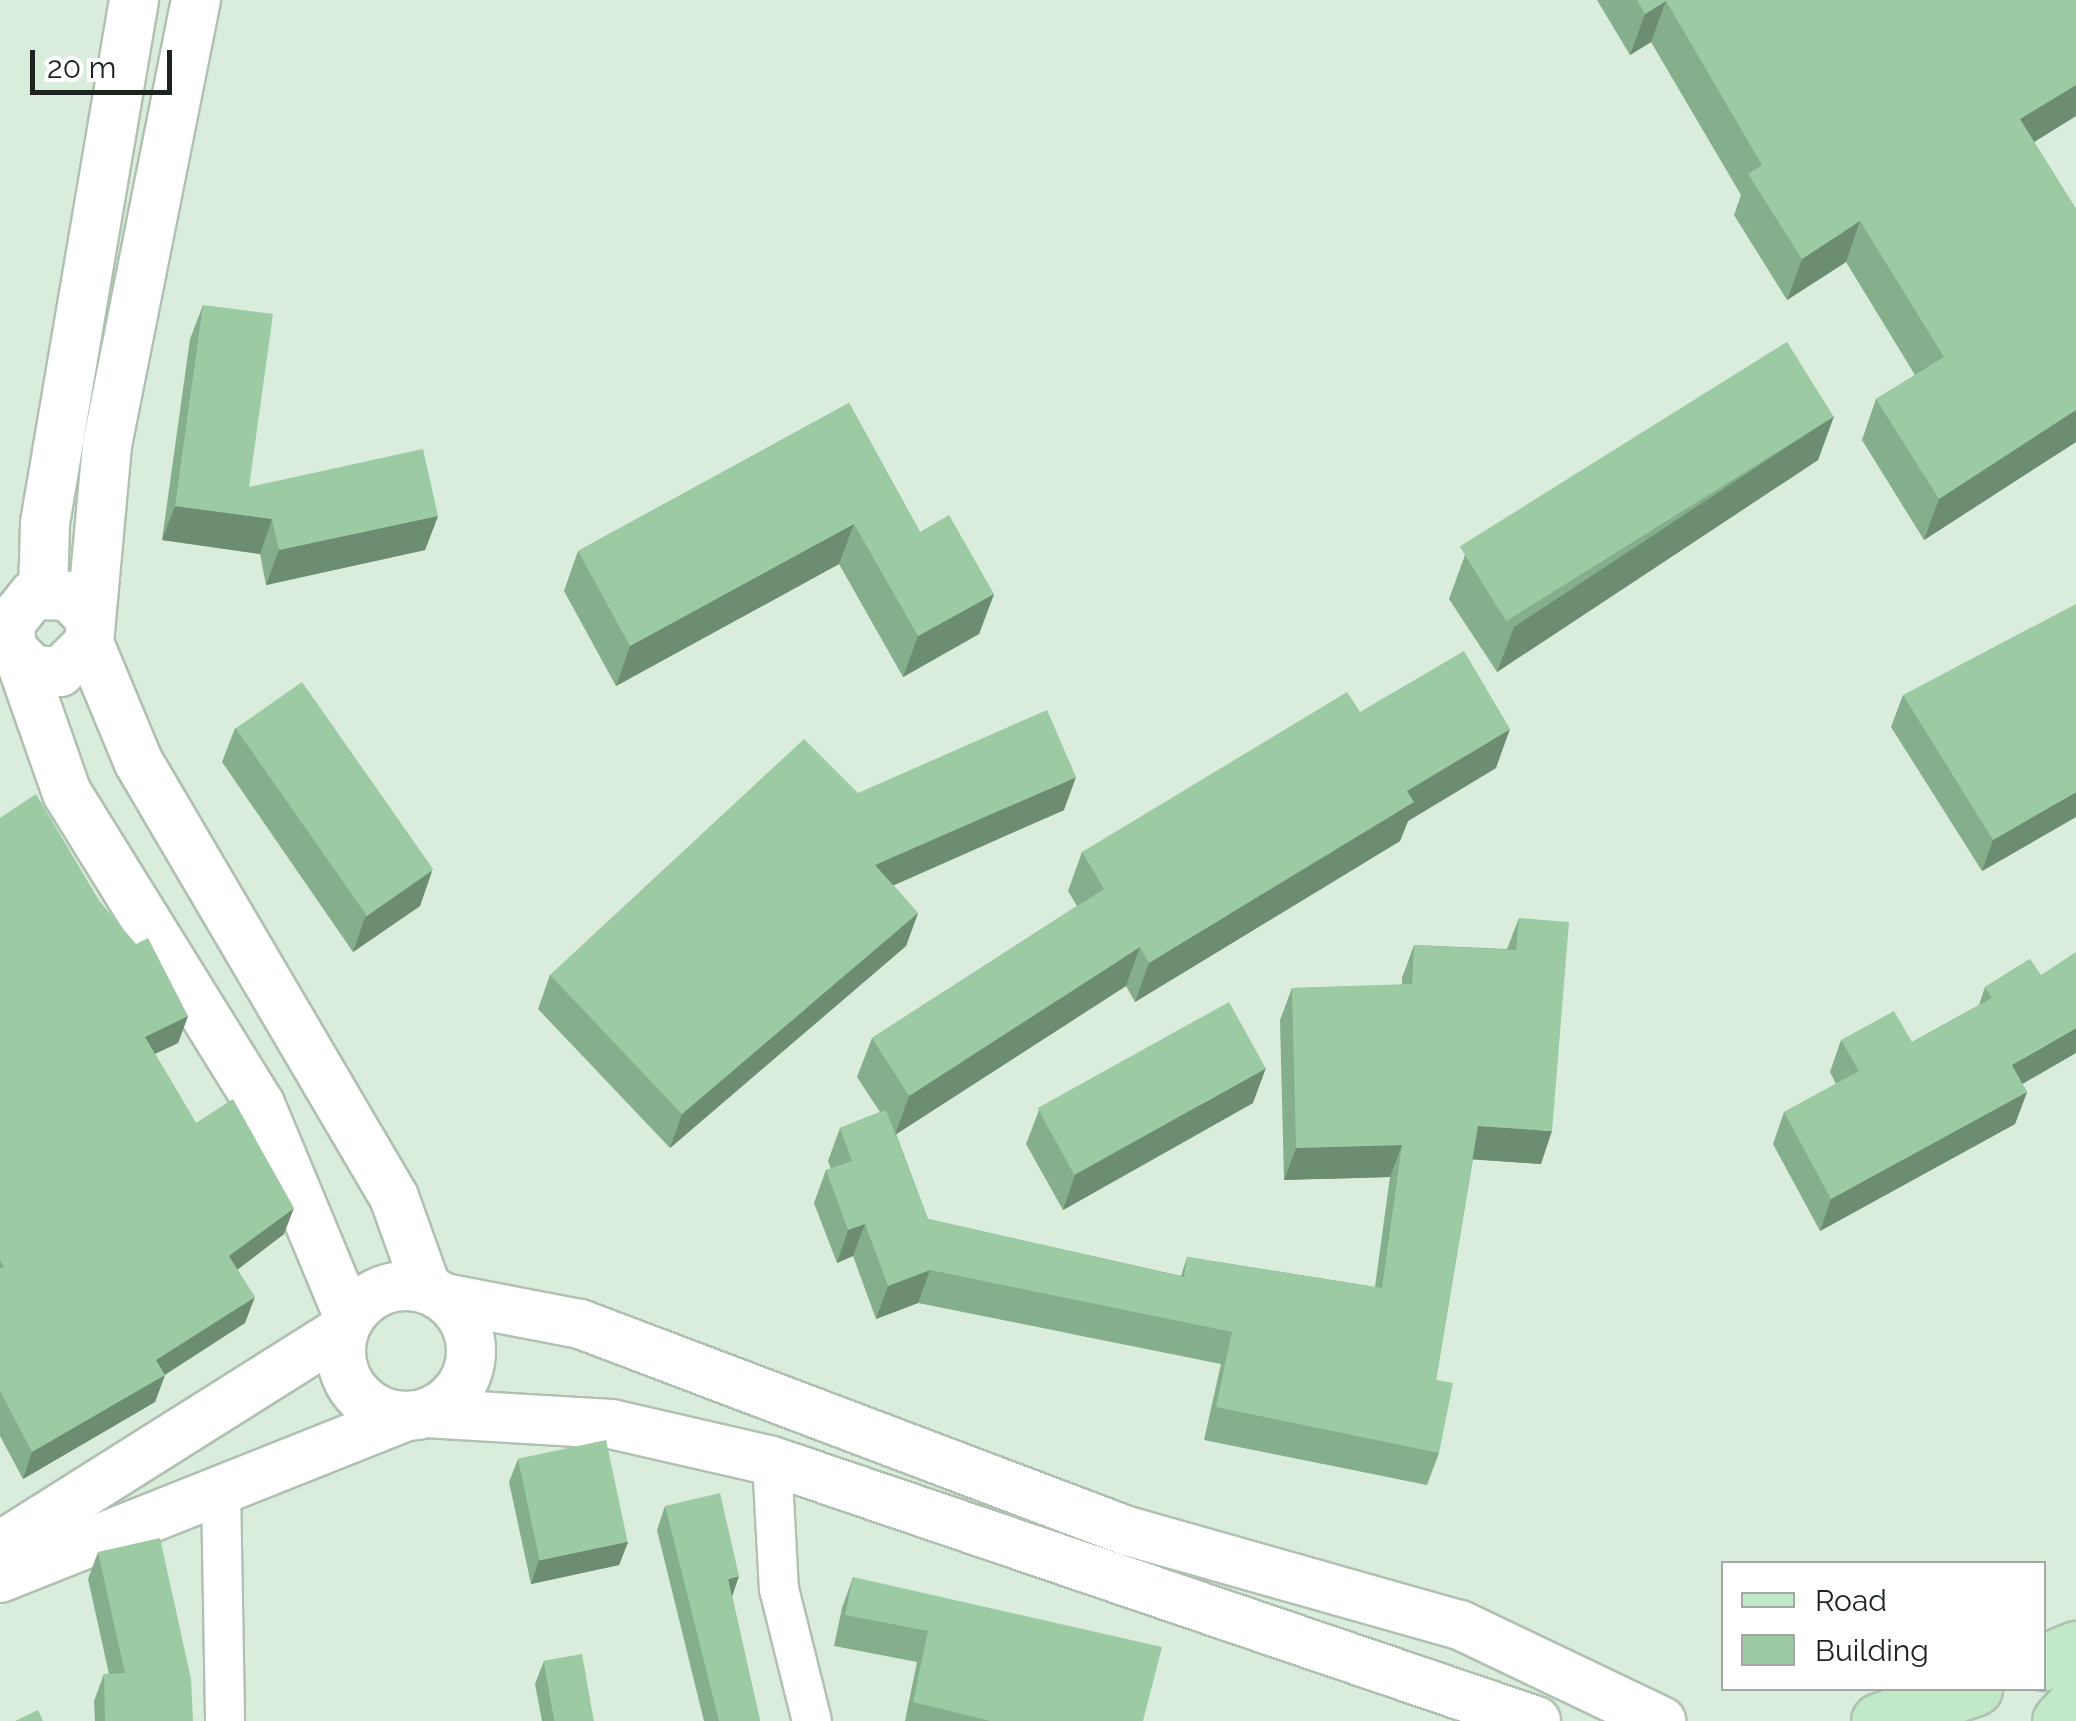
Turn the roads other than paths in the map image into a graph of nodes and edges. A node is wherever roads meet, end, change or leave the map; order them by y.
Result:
1 (134, 0) edge
2 (196, 0) edge
3 (42, 592) junction
4 (88, 630) junction
5 (10, 643) edge
6 (436, 1293) junction
7 (347, 1323) junction
8 (416, 1414) junction
9 (772, 1460) junction
10 (221, 1488) junction
11 (0, 1546) edge
12 (0, 1578) edge
13 (2076, 1649) edge
14 (2046, 1661) edge
15 (1965, 1691) edge
16 (2076, 1704) edge
17 (225, 1721) edge
18 (812, 1721) edge
19 (1536, 1721) edge
20 (1661, 1721) edge
21 (1879, 1721) edge
22 (2060, 1721) edge

1 - 3 street
2 - 4 street
3 - 4 street
3 - 5 street
4 - 5 street
4 - 6 street
5 - 7 street
6 - 7 street
6 - 8 street
6 - 20 street
7 - 8 street
7 - 11 street
8 - 9 street
8 - 10 street
9 - 18 street
9 - 19 street
10 - 12 street
10 - 17 street
13 - 14 main road
15 - 21 main road
16 - 22 main road

